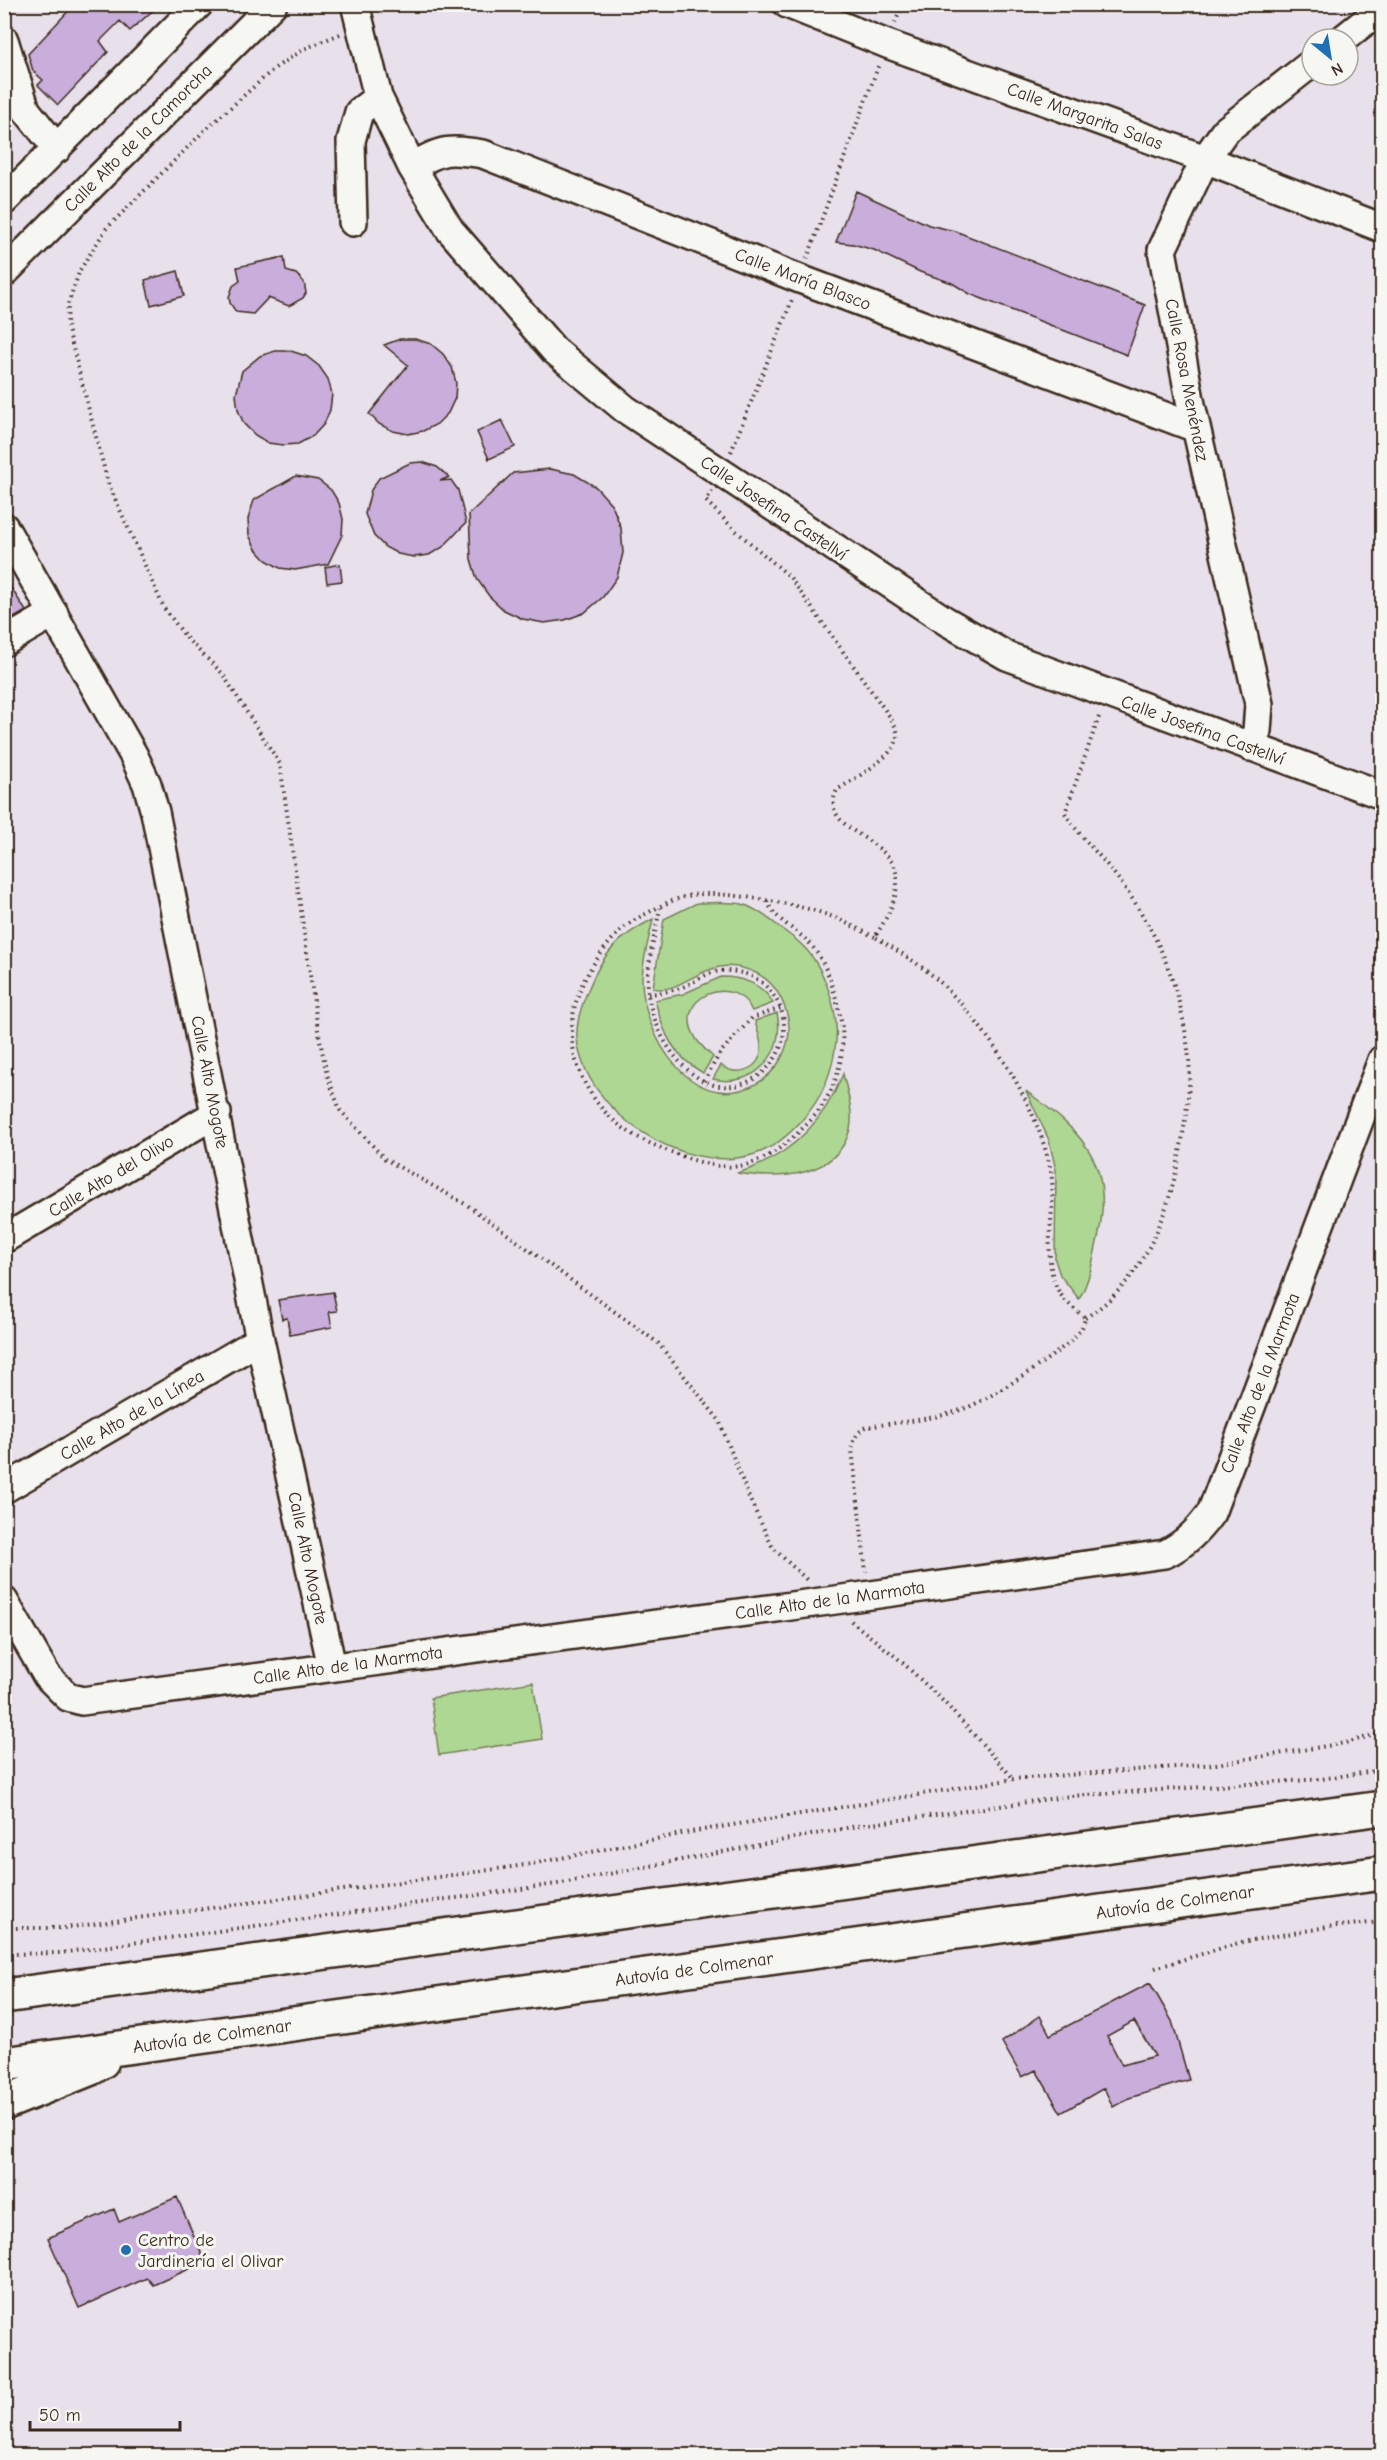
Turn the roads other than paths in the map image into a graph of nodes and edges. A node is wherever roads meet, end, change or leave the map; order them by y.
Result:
1 (199, 4) edge
2 (273, 4) edge
3 (787, 4) edge
4 (1383, 8) edge
5 (357, 16) edge
6 (1358, 27) edge
7 (4, 40) edge
8 (1300, 72) edge
9 (378, 97) junction
10 (57, 149) junction
11 (1205, 159) junction
12 (412, 167) junction
13 (4, 201) edge
14 (353, 222) dead end
15 (1383, 228) edge
16 (4, 273) edge
17 (1196, 428) junction
18 (4, 527) edge
19 (54, 613) junction
20 (4, 642) edge
21 (1250, 747) junction
22 (1383, 795) edge
23 (1383, 1060) edge
24 (217, 1113) junction
25 (4, 1239) edge
26 (260, 1340) junction
27 (4, 1489) edge
28 (4, 1601) edge
29 (333, 1667) junction
30 (1383, 1808) edge
31 (1383, 1873) edge
32 (4, 1996) edge
33 (121, 2049) junction
34 (4, 2064) edge
35 (4, 2103) edge

1 - 10 street
2 - 16 street, Calle Alto de la Camorcha
3 - 11 street, Calle Margarita Salas
4 - 6 street
5 - 9 street, Calle Josefina Castellví
7 - 10 street
8 - 11 street, Calle Rosa Menéndez
9 - 12 street, Calle Josefina Castellví
9 - 14 street
10 - 13 street
11 - 15 street, Calle Margarita Salas
11 - 17 street, Calle Rosa Menéndez
12 - 17 street, Calle María Blasco
12 - 21 street, Calle Josefina Castellví
17 - 21 street, Calle Rosa Menéndez
18 - 19 street, Calle Alto Mogote
19 - 20 street
19 - 24 street, Calle Alto Mogote
21 - 22 street, Calle Josefina Castellví
23 - 29 street, Calle Alto de la Marmota
24 - 25 street, Calle Alto del Olivo
24 - 26 street, Calle Alto Mogote
26 - 27 street, Calle Alto de la Línea
26 - 29 street, Calle Alto Mogote
28 - 29 street, Calle Alto de la Marmota
30 - 32 highway
31 - 33 highway, Autovía de Colmenar
33 - 34 highway, Autovía de Colmenar
33 - 35 highway

